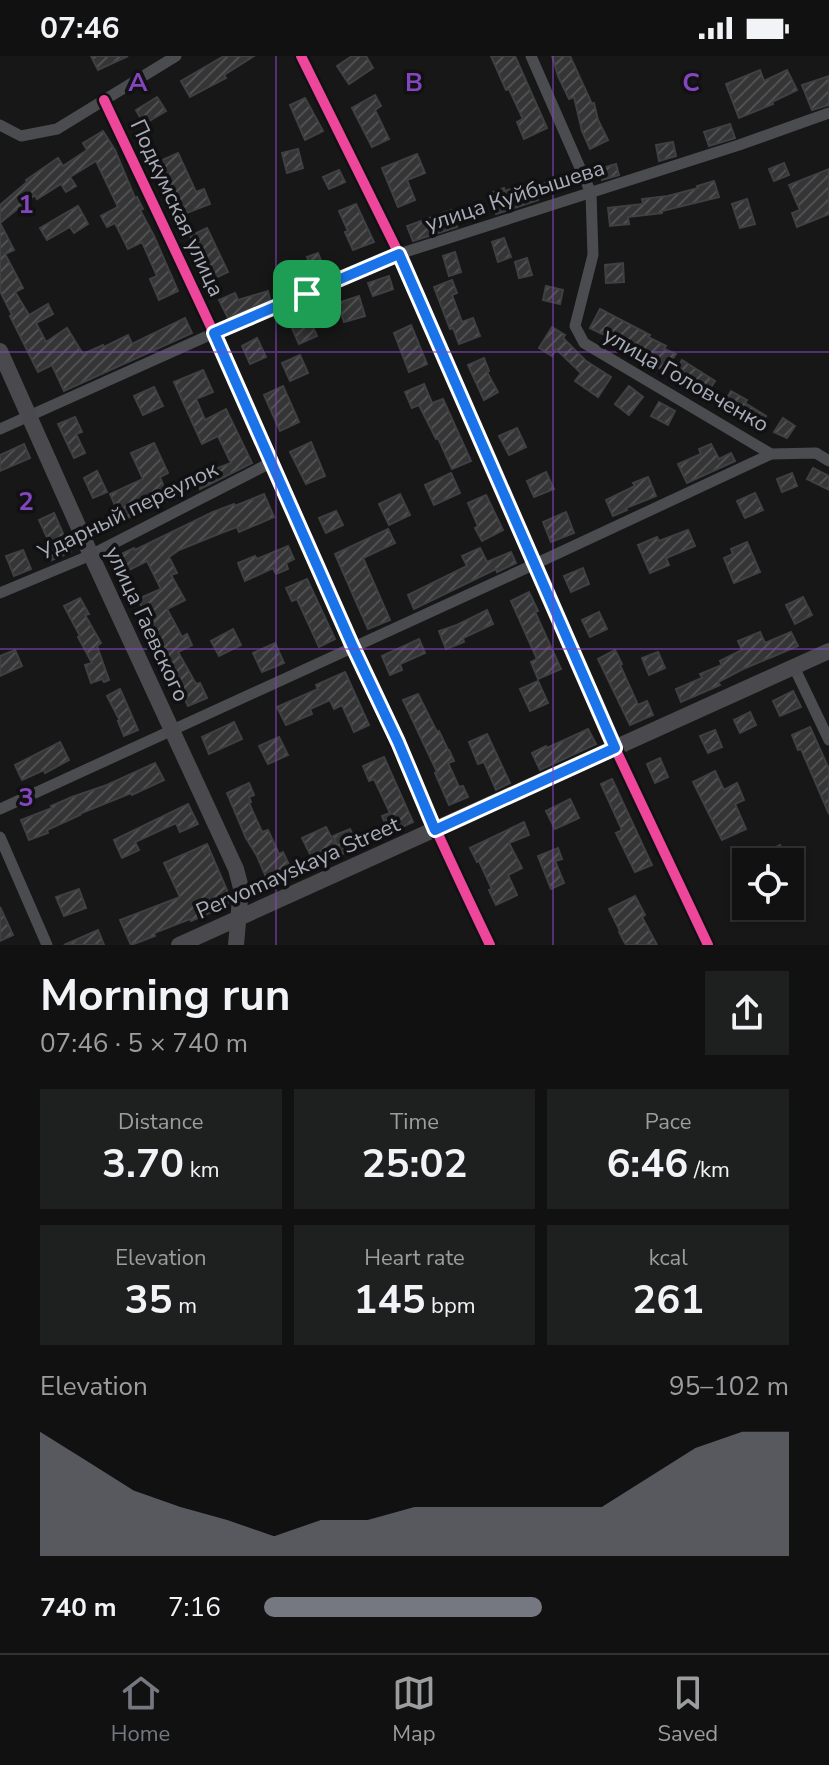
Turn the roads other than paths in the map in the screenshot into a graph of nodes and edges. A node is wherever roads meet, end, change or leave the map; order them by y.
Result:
1 (176, 56) edge
2 (301, 56) edge
3 (531, 56) edge
4 (104, 100) junction
5 (829, 113) edge
6 (0, 125) edge
7 (591, 193) junction
8 (399, 254) junction
9 (214, 333) junction
10 (0, 351) edge
11 (30, 416) junction
12 (0, 429) edge
13 (771, 454) junction
14 (829, 461) edge
15 (272, 462) junction
16 (91, 555) junction
17 (535, 564) junction
18 (0, 593) edge
19 (353, 647) junction
20 (829, 651) edge
21 (794, 667) junction
22 (172, 730) junction
23 (829, 740) edge
24 (615, 748) junction
25 (0, 809) edge
26 (435, 830) junction
27 (0, 837) edge
28 (240, 919) junction
29 (47, 945) edge
30 (179, 945) edge
31 (236, 945) edge
32 (490, 945) edge
33 (708, 945) edge

1 - 4 street
2 - 8 street
3 - 7 street, улица Головченко
4 - 6 street
4 - 9 street, Подкумская улица
5 - 7 street, улица Куйбышева
7 - 8 street, улица Куйбышева
7 - 13 street, улица Головченко
8 - 9 street, улица Куйбышева
8 - 17 street
9 - 11 street, улица Куйбышева
9 - 15 street, Подкумская улица
10 - 11 main road, улица Гаевского
11 - 12 street, улица Куйбышева
11 - 16 main road, улица Гаевского
13 - 14 street, улица Головченко
13 - 17 street
15 - 16 street, Ударный переулок
15 - 19 street, Подкумская улица
16 - 18 street, Ударный переулок
16 - 22 main road, улица Гаевского
17 - 19 street
17 - 24 street
19 - 22 street
19 - 26 street, Подкумская улица
20 - 21 main road, Pervomayskaya Street
21 - 23 street
21 - 24 main road, Pervomayskaya Street
22 - 25 street
22 - 28 main road, улица Гаевского
24 - 26 main road, Pervomayskaya Street
24 - 33 street
26 - 28 main road, Pervomayskaya Street
26 - 32 street, Подкумская улица
27 - 29 street
28 - 30 main road, Pervomayskaya Street
28 - 31 main road, улица Гаевского

